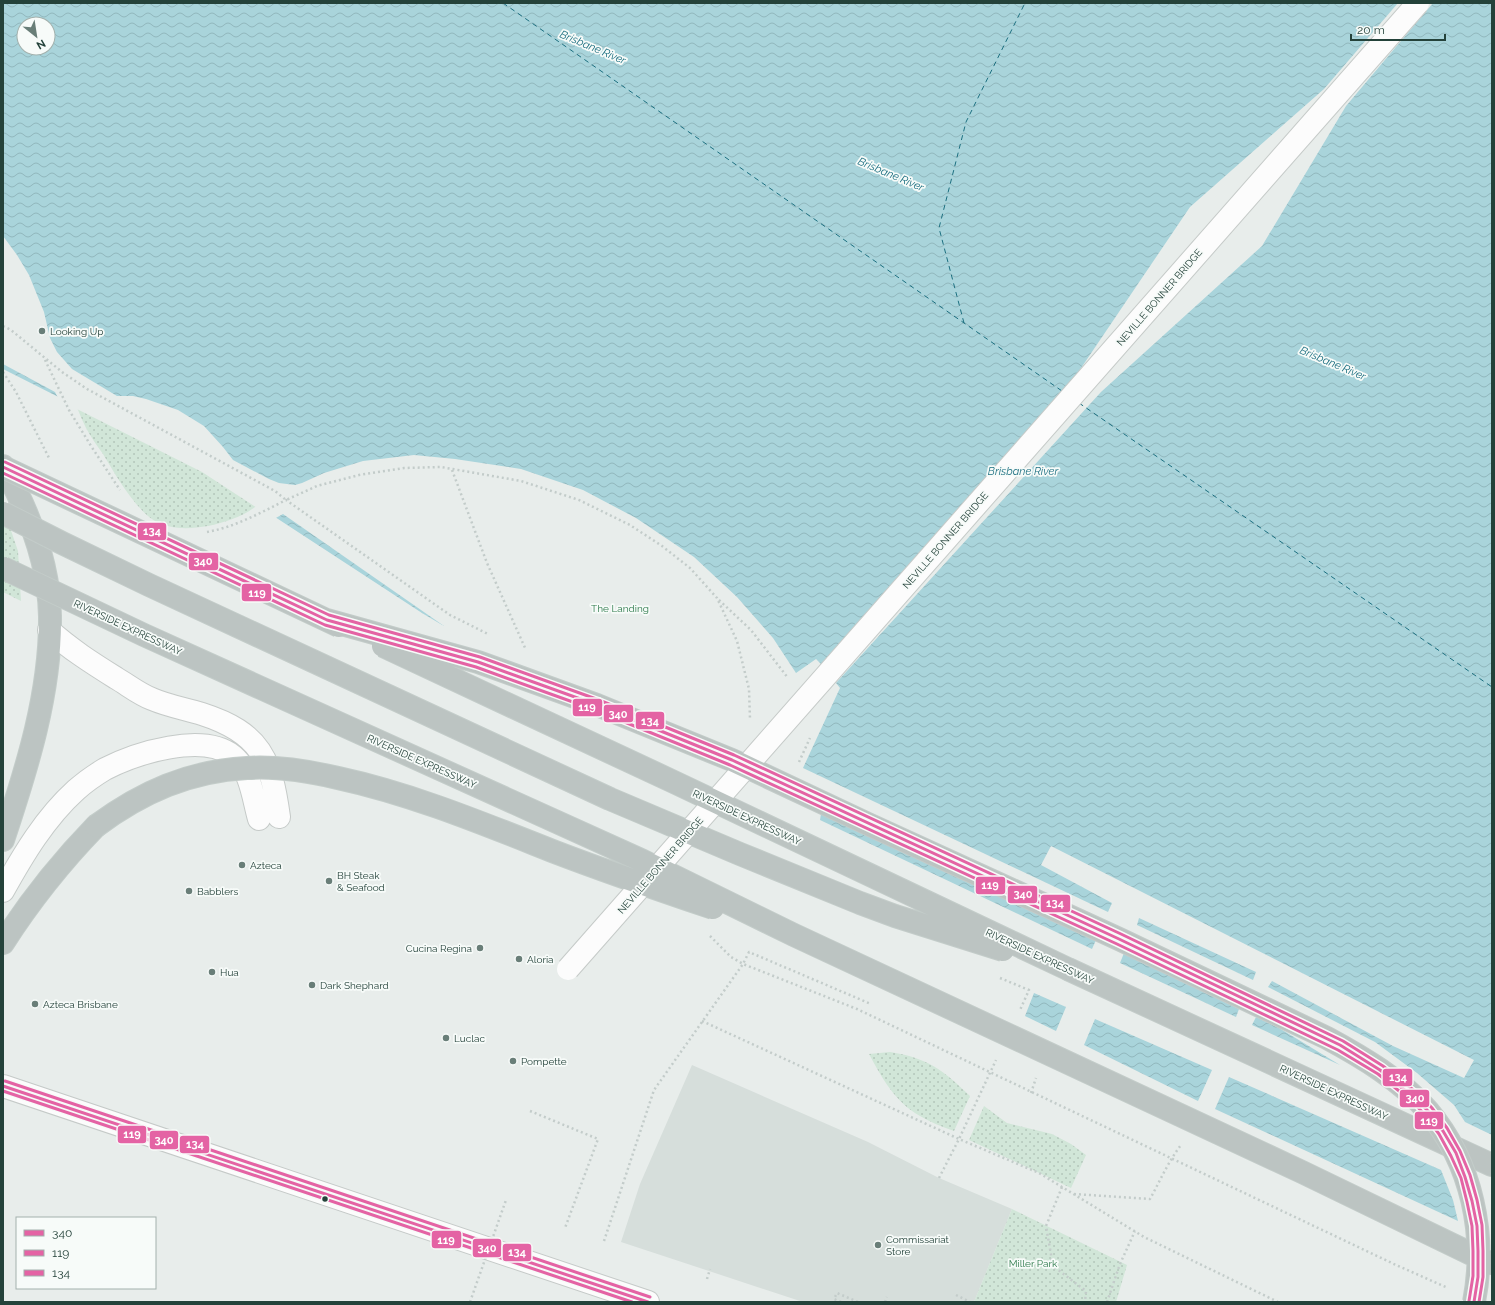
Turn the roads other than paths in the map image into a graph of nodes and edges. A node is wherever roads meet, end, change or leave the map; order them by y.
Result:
1 (1418, 3) edge
2 (3, 467) edge
3 (3, 513) edge
4 (3, 568) edge
5 (326, 620) junction
6 (49, 630) junction
7 (3, 840) edge
8 (3, 891) edge
9 (794, 935) junction
10 (3, 943) edge
11 (568, 969) dead end
12 (1070, 970) junction
13 (3, 1086) edge
14 (1492, 1165) edge
15 (1492, 1264) edge
16 (648, 1302) edge
17 (1474, 1302) edge

1 - 11 street, NEVILLE BONNER BRIDGE, bridge
2 - 5 highway, RIVERSIDE EXPRESSWAY, bridge
2 - 6 highway
3 - 12 highway, bridge
4 - 9 highway, RIVERSIDE EXPRESSWAY, bridge
5 - 12 highway, RIVERSIDE EXPRESSWAY, bridge
5 - 17 highway, bridge
6 - 7 highway
6 - 8 street
9 - 10 highway, bridge
9 - 15 highway, RIVERSIDE EXPRESSWAY, bridge
12 - 14 highway, RIVERSIDE EXPRESSWAY, bridge
13 - 16 street

